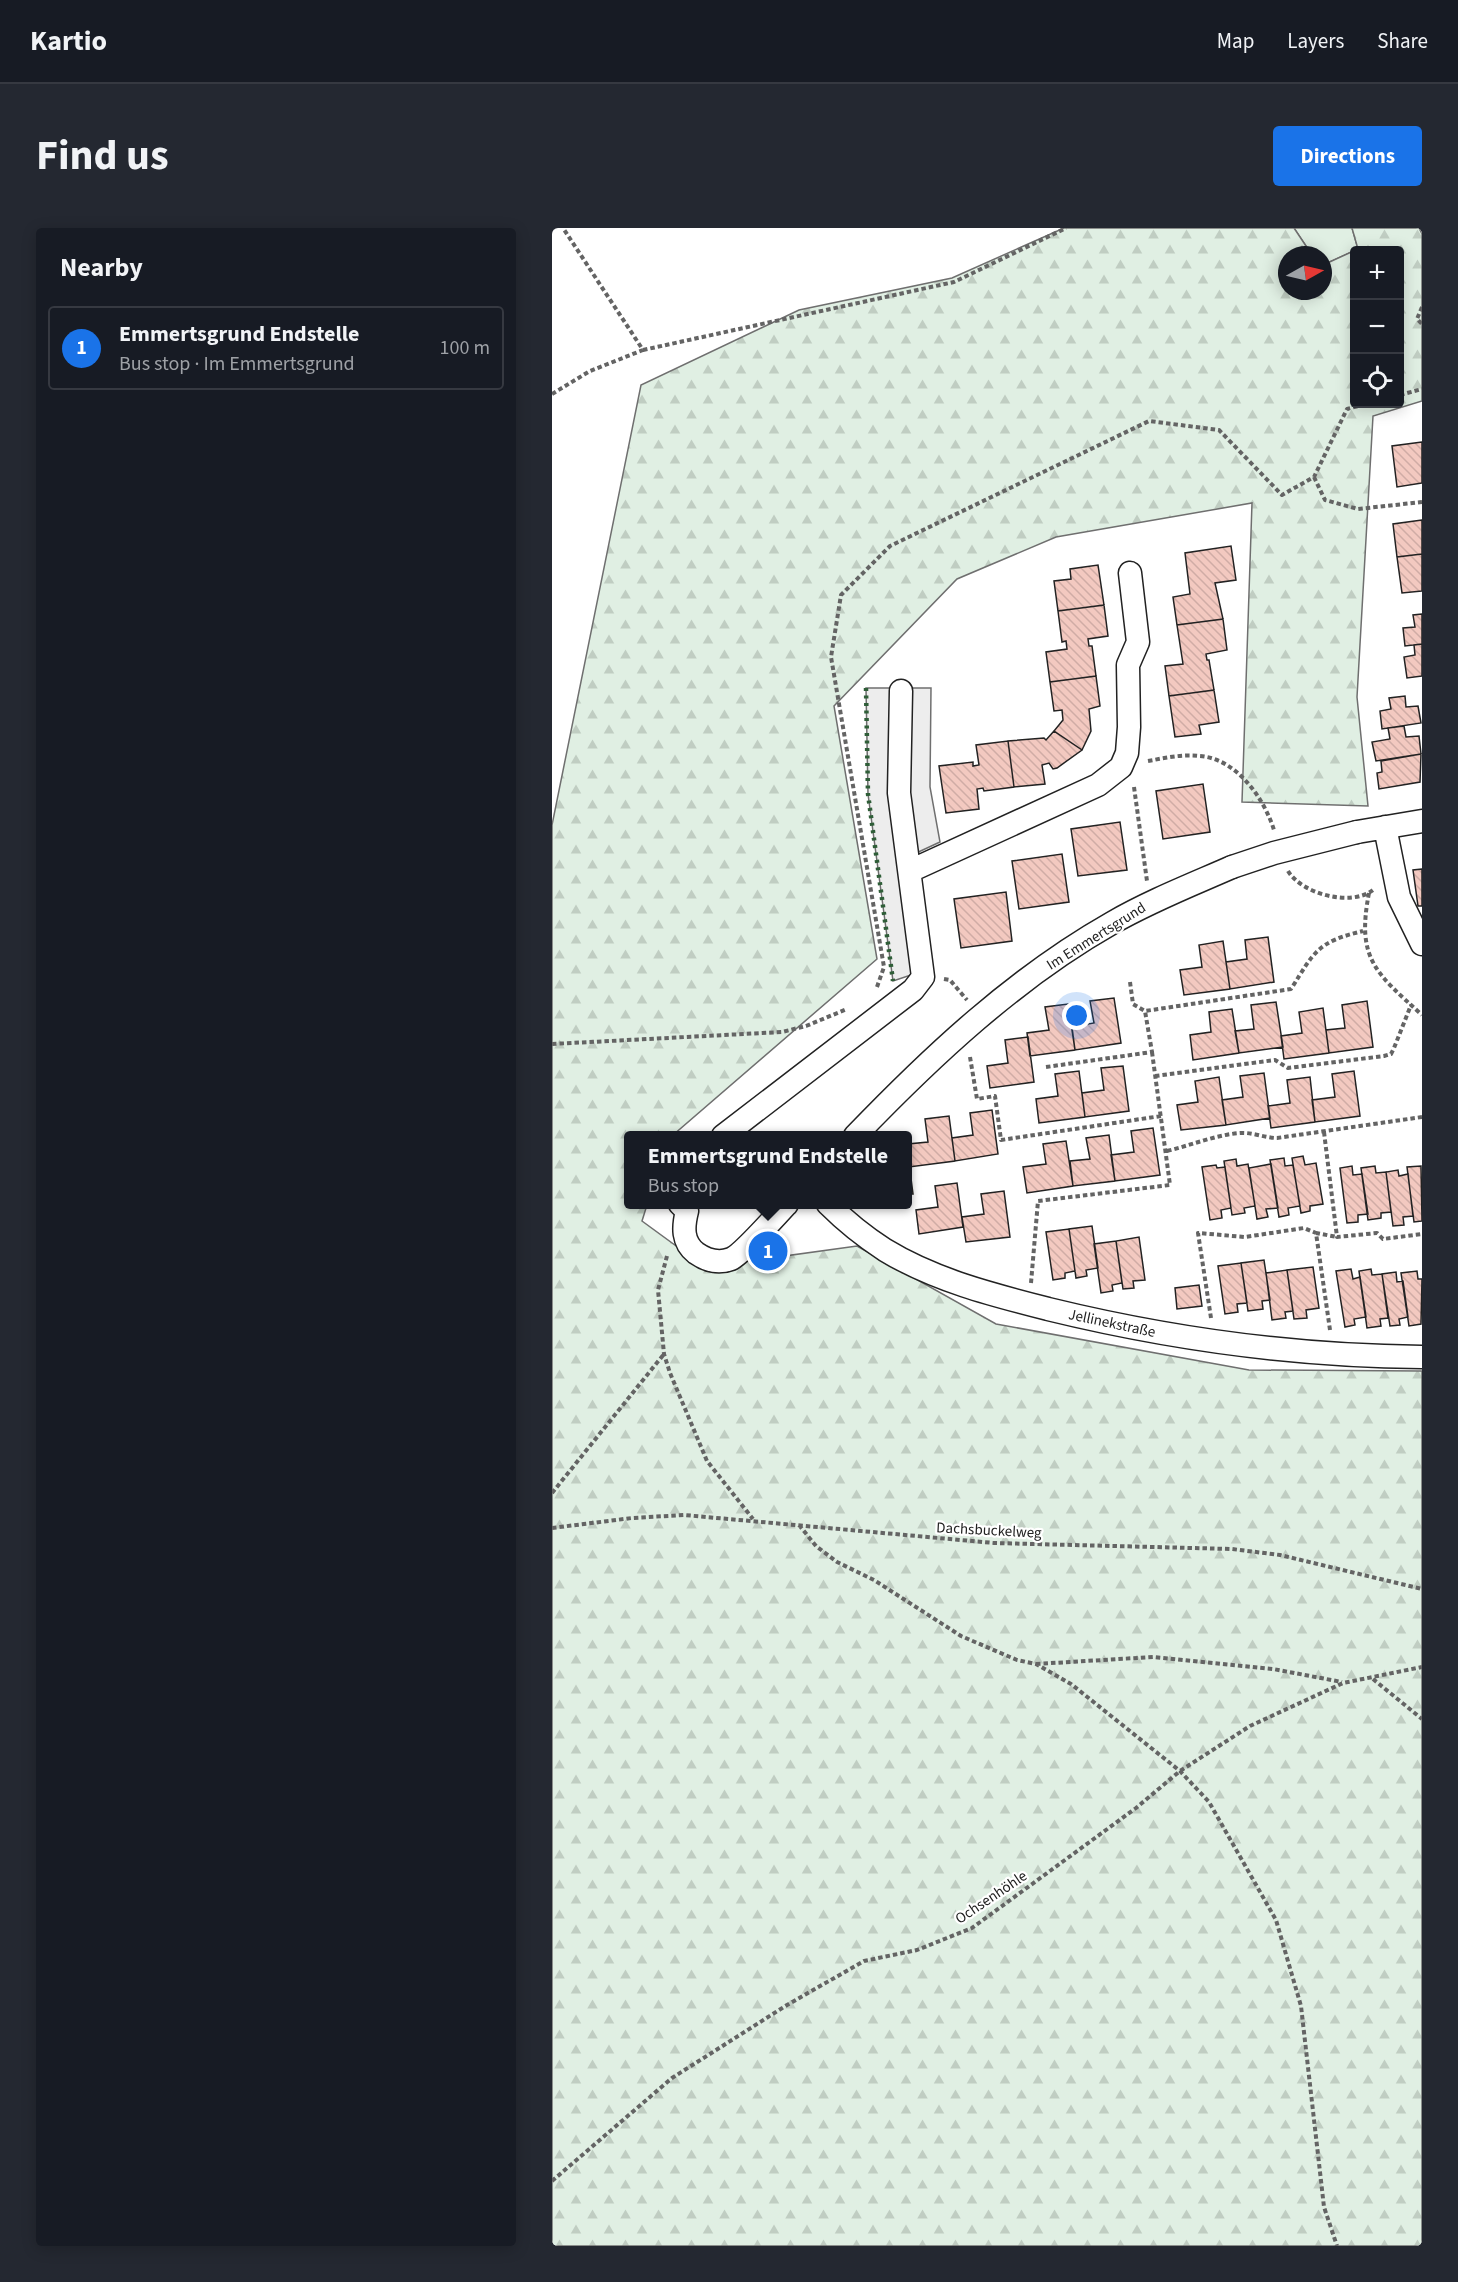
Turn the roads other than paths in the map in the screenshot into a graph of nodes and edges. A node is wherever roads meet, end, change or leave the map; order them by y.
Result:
1 (1130, 573) dead end
2 (901, 691) dead end
3 (1422, 821) edge
4 (1385, 827) junction
5 (910, 871) junction
6 (1422, 944) edge
7 (730, 1131) edge
8 (860, 1131) edge
9 (685, 1209) edge
10 (782, 1209) edge
11 (834, 1209) edge
12 (1422, 1357) edge

1 - 5 street
2 - 5 street
3 - 4 street, Im Emmertsgrund
4 - 6 street
4 - 8 street, Im Emmertsgrund, bridge
5 - 7 street
9 - 10 street
11 - 12 street, Jellinekstraße

